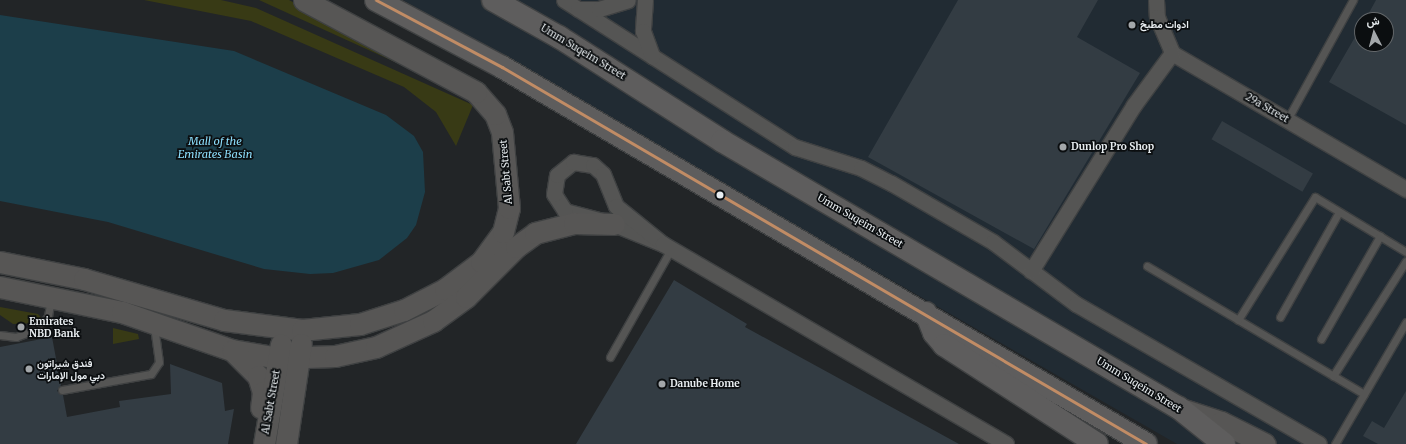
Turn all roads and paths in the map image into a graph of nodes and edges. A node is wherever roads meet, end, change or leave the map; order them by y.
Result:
1 (304, 0) edge
2 (376, 0) edge
3 (493, 0) edge
4 (564, 0) edge
5 (628, 0) edge
6 (645, 0) edge
7 (1353, 0) edge
8 (1156, 3) edge
9 (578, 8) junction
10 (1172, 53) junction
11 (652, 56) junction
12 (1287, 120) junction
13 (1406, 189) edge
14 (1339, 212) junction
15 (614, 224) junction
16 (1380, 236) junction
17 (667, 247) junction
18 (1406, 252) edge
19 (0, 262) edge
20 (1406, 262) edge
21 (1147, 266) dead end
22 (1031, 271) junction
23 (0, 287) edge
24 (52, 295) junction
25 (926, 313) junction
26 (1280, 317) dead end
27 (1238, 320) junction
28 (151, 321) junction
29 (1406, 322) edge
30 (293, 330) junction
31 (0, 335) edge
32 (1321, 339) dead end
33 (232, 350) junction
34 (610, 357) dead end
35 (289, 358) junction
36 (1333, 376) junction
37 (62, 390) dead end
38 (1364, 394) junction
39 (1178, 408) junction
40 (260, 444) edge
41 (264, 444) edge
42 (286, 444) edge
43 (1006, 444) edge
44 (1097, 444) edge
45 (1146, 444) edge
46 (1224, 444) edge
47 (1265, 444) edge
48 (1319, 444) edge
49 (1335, 444) edge

1 - 30 street, Al Sabt Street
2 - 25 main road
3 - 39 main road, Umm Suqeim Street
4 - 9 street
5 - 9 street
6 - 11 street
7 - 12 lane
8 - 10 street
9 - 11 street
10 - 12 street, 29a Street
10 - 22 street
11 - 22 street
12 - 13 street, 29a Street
14 - 16 lane
14 - 26 lane
14 - 27 lane
15 - 17 street
15 - 17 street
15 - 35 street
16 - 18 lane
16 - 32 lane
17 - 34 lane
17 - 43 street
19 - 30 street
20 - 36 lane
21 - 27 lane
22 - 48 street
23 - 24 street
24 - 28 street
24 - 31 lane
25 - 44 main road
25 - 45 main road
27 - 36 lane
28 - 33 street
28 - 37 lane
29 - 38 lane
30 - 35 street, Al Sabt Street
33 - 35 street
33 - 40 street
35 - 41 street, Al Sabt Street
35 - 42 street, Al Sabt Street
36 - 38 lane
38 - 49 lane
39 - 46 main road, Umm Suqeim Street
39 - 47 street

